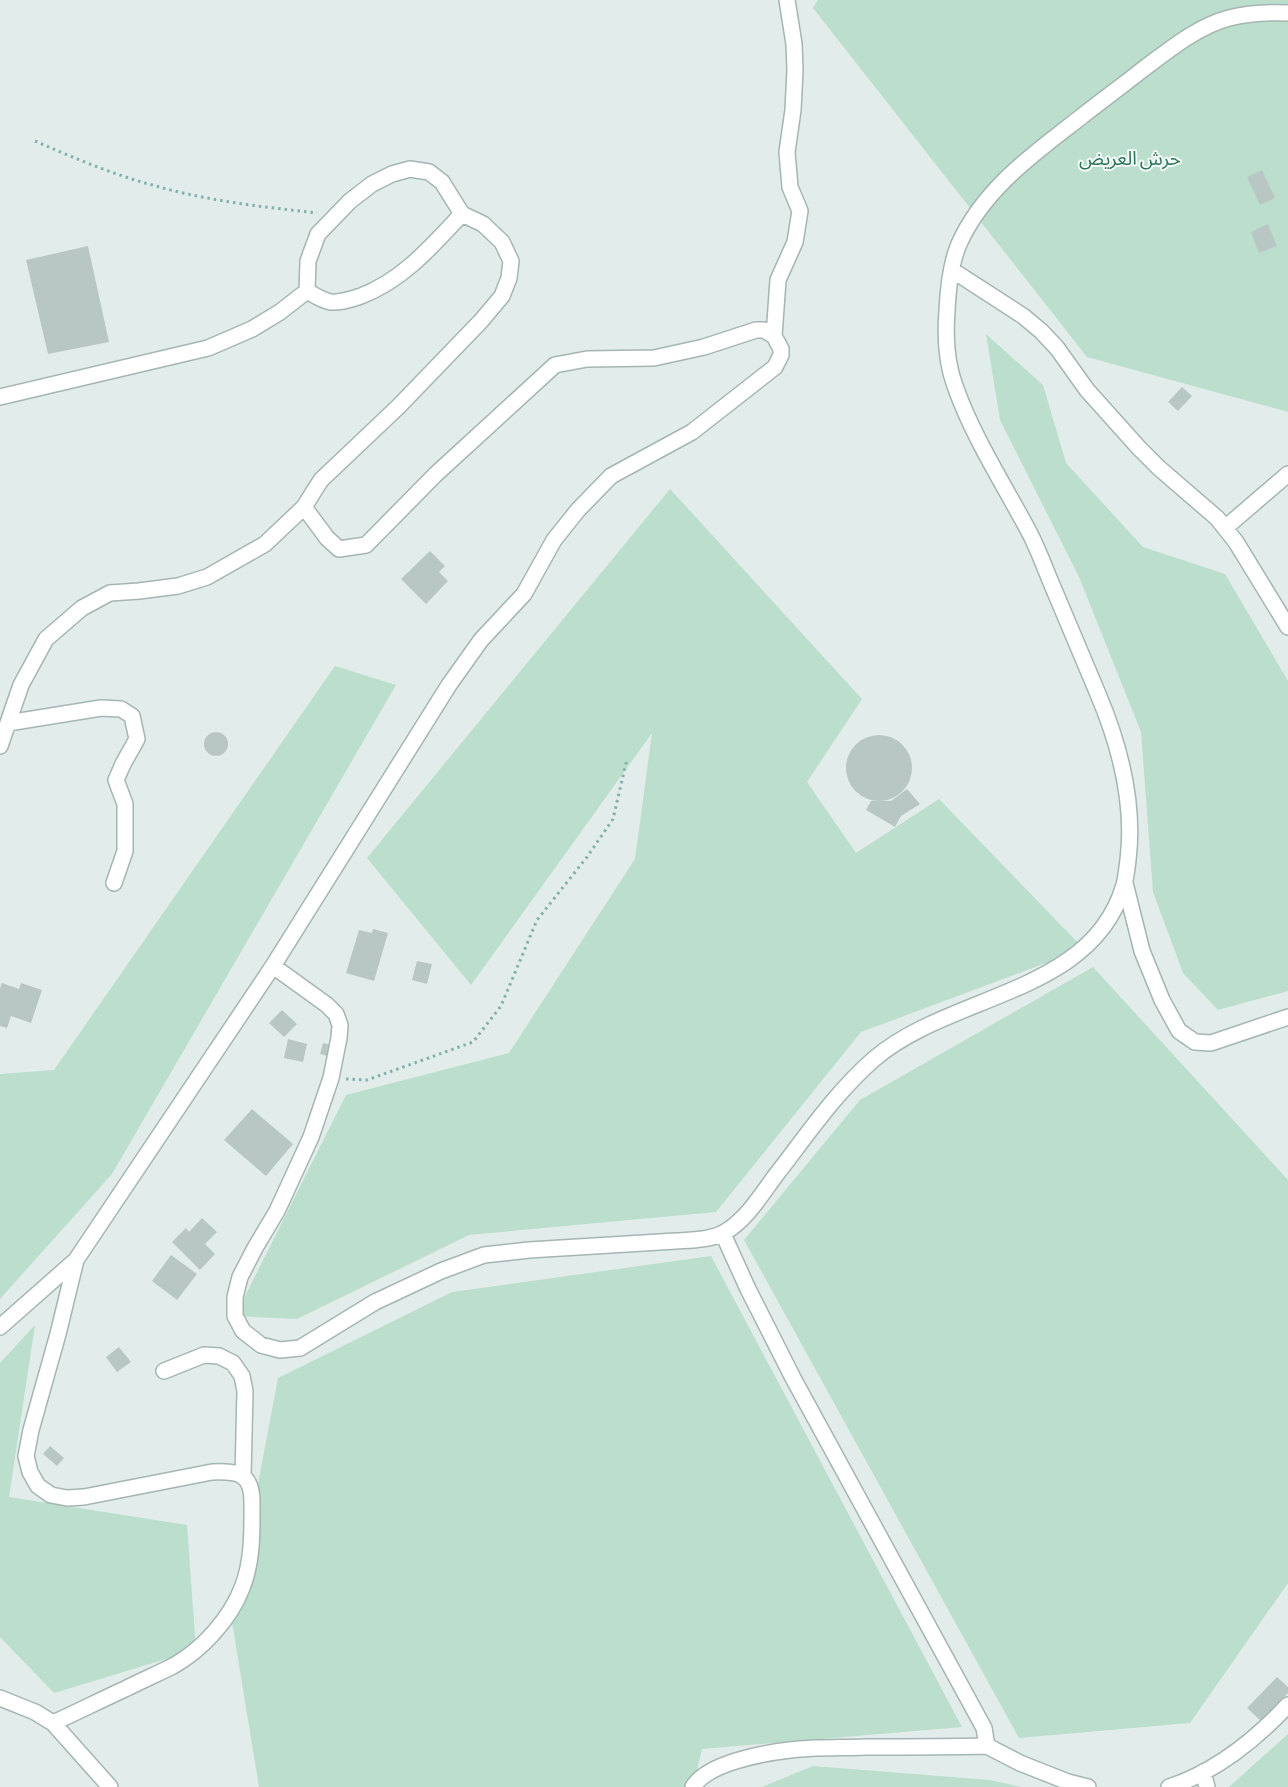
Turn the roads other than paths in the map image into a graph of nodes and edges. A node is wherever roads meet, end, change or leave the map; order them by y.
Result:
1 (787, 0) edge
2 (1288, 13) edge
3 (462, 214) junction
4 (952, 270) junction
5 (307, 291) junction
6 (774, 336) junction
7 (0, 397) edge
8 (1288, 474) edge
9 (304, 507) junction
10 (1225, 528) junction
11 (1283, 605) edge
12 (1288, 627) edge
13 (8, 723) junction
14 (0, 746) edge
15 (114, 883) dead end
16 (1125, 883) junction
17 (273, 966) junction
18 (1288, 1016) edge
19 (723, 1234) junction
20 (76, 1260) junction
21 (0, 1328) edge
22 (164, 1371) dead end
23 (243, 1476) junction
24 (0, 1698) edge
25 (1288, 1705) edge
26 (54, 1724) junction
27 (987, 1746) junction
28 (1203, 1772) junction
29 (110, 1787) edge
30 (693, 1787) edge
31 (1088, 1787) edge
32 (1169, 1787) edge
33 (1207, 1787) edge

1 - 6 street
2 - 4 street
3 - 5 street
3 - 5 street
3 - 9 street
4 - 10 street
4 - 16 street
5 - 7 street
6 - 9 street
6 - 17 street
8 - 10 street
9 - 13 street
10 - 11 street
11 - 12 street
13 - 14 street
13 - 15 street
16 - 18 street
16 - 19 street
17 - 19 street
17 - 20 street
19 - 27 street
20 - 21 street
20 - 23 street
22 - 23 street
23 - 26 street
24 - 26 street
25 - 28 street
26 - 29 street
27 - 30 street
27 - 31 street
28 - 32 street
28 - 33 street

